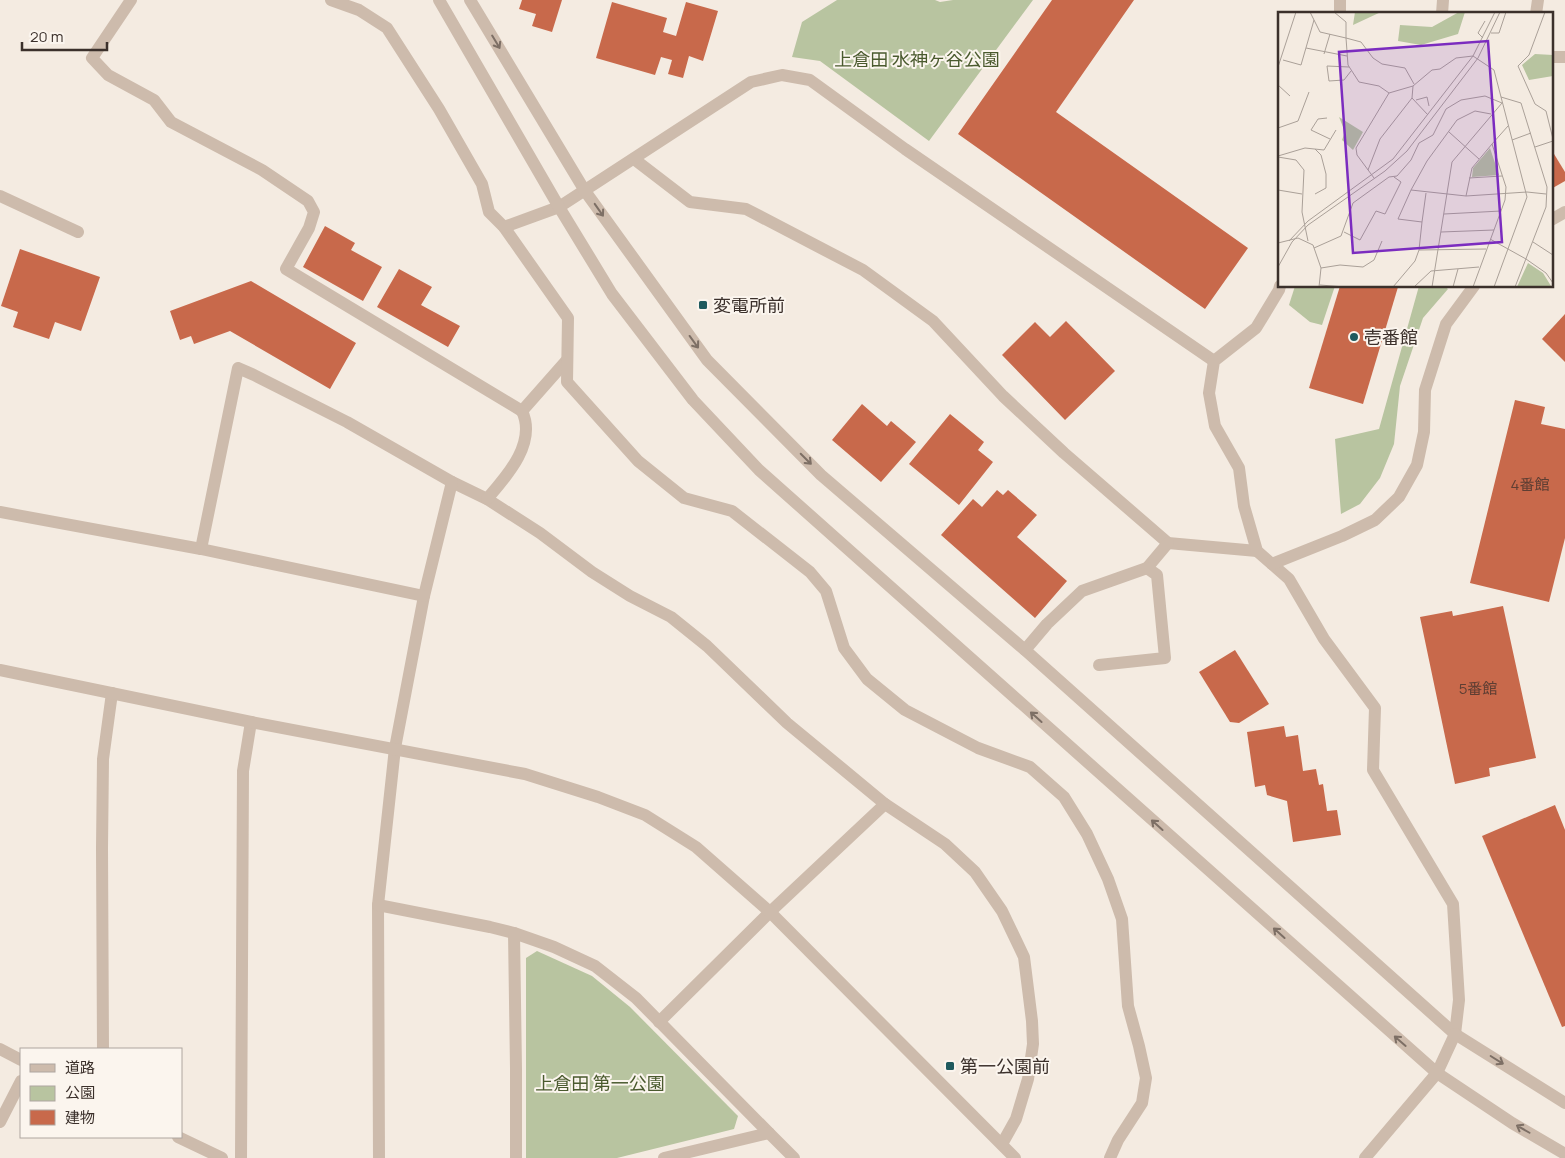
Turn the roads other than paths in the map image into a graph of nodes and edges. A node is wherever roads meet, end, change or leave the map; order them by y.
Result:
1 (131, 0) edge
2 (331, 0) edge
3 (438, 0) edge
4 (470, 0) edge
5 (1552, 57) edge
6 (1565, 57) edge
7 (634, 160) junction
8 (585, 191) junction
9 (0, 196) edge
10 (559, 207) junction
11 (1565, 212) edge
12 (1552, 219) edge
13 (504, 227) junction
14 (78, 232) dead end
15 (1280, 288) edge
16 (1473, 288) edge
17 (567, 360) junction
18 (1214, 361) junction
19 (522, 411) junction
20 (452, 482) junction
21 (487, 499) junction
22 (0, 512) edge
23 (1168, 543) junction
24 (201, 549) junction
25 (1257, 551) junction
26 (1272, 564) junction
27 (1147, 568) junction
28 (424, 596) junction
29 (1025, 650) junction
30 (1099, 665) dead end
31 (0, 670) edge
32 (112, 693) junction
33 (251, 722) junction
34 (395, 748) junction
35 (885, 804) junction
36 (378, 905) junction
37 (770, 912) junction
38 (514, 933) junction
39 (659, 1022) junction
40 (1456, 1034) junction
41 (103, 1048) edge
42 (0, 1050) edge
43 (20, 1060) edge
44 (1437, 1073) junction
45 (20, 1083) edge
46 (1565, 1103) edge
47 (0, 1122) edge
48 (769, 1133) junction
49 (180, 1138) edge
50 (1002, 1144) junction
51 (1565, 1154) edge
52 (222, 1158) edge
53 (241, 1158) edge
54 (378, 1158) edge
55 (516, 1158) edge
56 (664, 1158) edge
57 (794, 1158) edge
58 (1015, 1158) edge
59 (1110, 1158) edge
60 (1365, 1158) edge

1 - 19 street
2 - 13 street
3 - 10 street
4 -> 8 street
5 - 6 street
7 - 8 street
7 - 18 street
7 - 23 street
8 - 10 street
8 -> 29 street
9 - 14 street
10 - 13 street
44 -> 10 street
11 - 12 street
13 - 17 street
15 - 18 street
16 - 26 street
17 - 19 street
17 - 59 street
18 - 25 street
19 - 21 street
20 - 21 street
20 - 24 street
20 - 28 street
21 - 35 street
22 - 24 street
23 - 25 street
23 - 27 street
24 - 28 street
25 - 26 street
26 - 40 street
27 - 29 street
27 - 30 street
28 - 34 street
29 - 40 street
31 - 32 street
32 - 33 street
32 - 41 street
33 - 34 street
33 - 53 street
34 - 36 street
34 - 37 street
35 - 37 street
35 - 50 street
36 - 38 street
36 - 54 street
37 - 39 street
37 - 50 street
38 - 39 street
38 - 55 street
39 - 48 street
40 - 44 street
40 -> 46 street
42 - 43 street
51 -> 44 street
44 - 60 street
45 - 47 street
48 - 56 street
48 - 57 street
49 - 52 street
50 - 58 street

